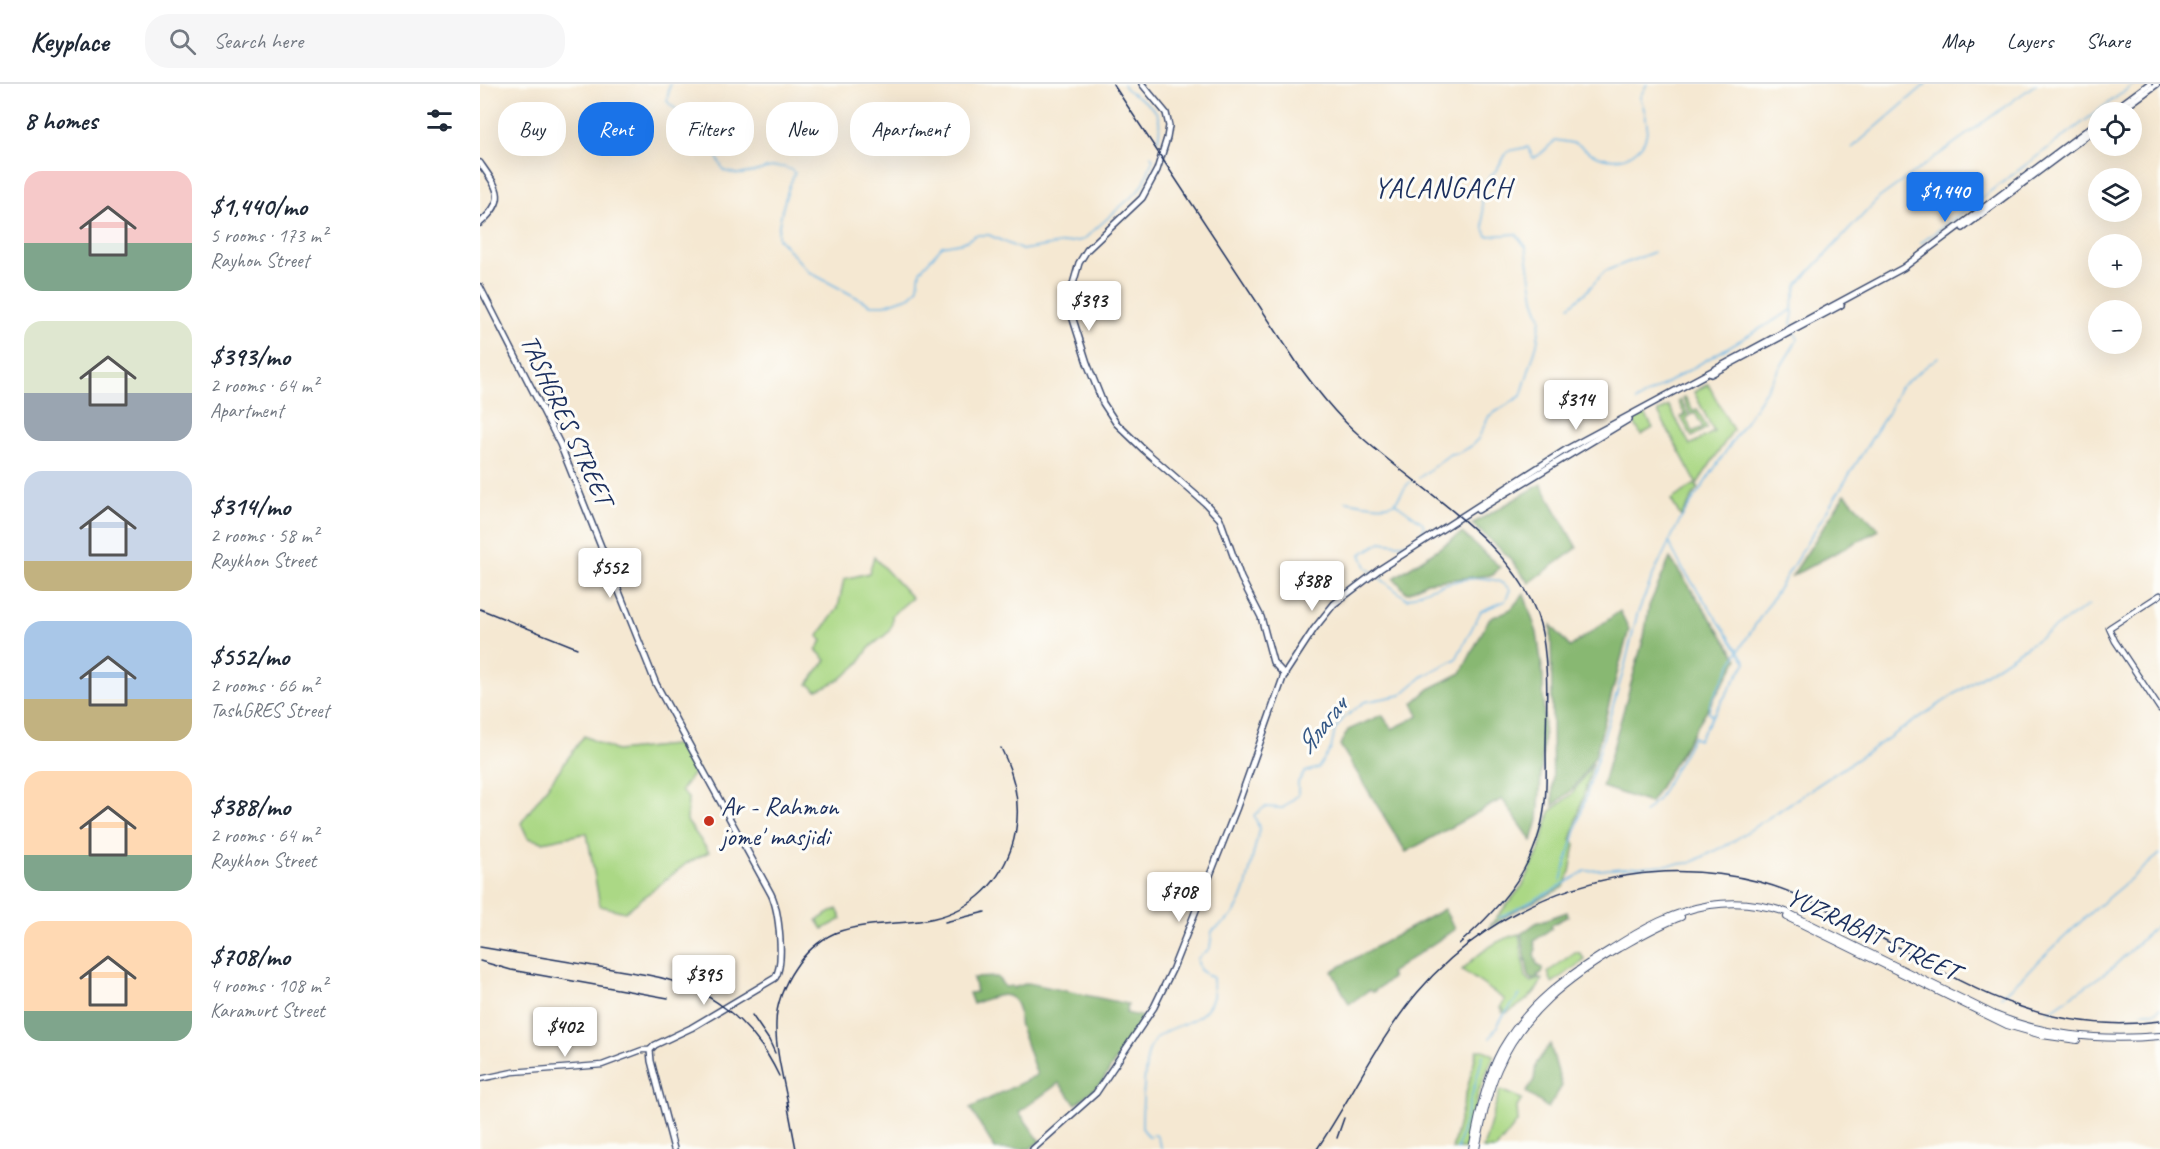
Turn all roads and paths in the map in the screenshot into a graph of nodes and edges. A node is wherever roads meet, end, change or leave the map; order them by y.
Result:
1 (1142, 84) edge
2 (2150, 84) edge
3 (2157, 84) edge
4 (2125, 102) edge
5 (2133, 102) edge
6 (2088, 130) edge
7 (2088, 134) edge
8 (480, 163) edge
9 (480, 224) edge
10 (480, 287) edge
11 (1793, 328) junction
12 (2160, 595) edge
13 (1286, 675) junction
14 (2160, 709) edge
15 (2160, 1038) edge
16 (650, 1050) junction
17 (1505, 1050) junction
18 (480, 1079) edge
19 (674, 1149) edge
20 (1035, 1149) edge
21 (1472, 1149) edge
22 (1476, 1149) edge

1 - 13 main road
2 - 4 main road
3 - 5 main road
6 - 11 main road
7 - 11 main road
8 - 9 main road
10 - 16 main road, TASHGRES STREET
11 - 13 main road
12 - 14 street
13 - 20 main road
15 - 17 main road, YUZRABAT STREET
16 - 18 street
16 - 19 main road
17 - 21 main road, YUZRABAT STREET
17 - 22 main road, YUZRABAT STREET

